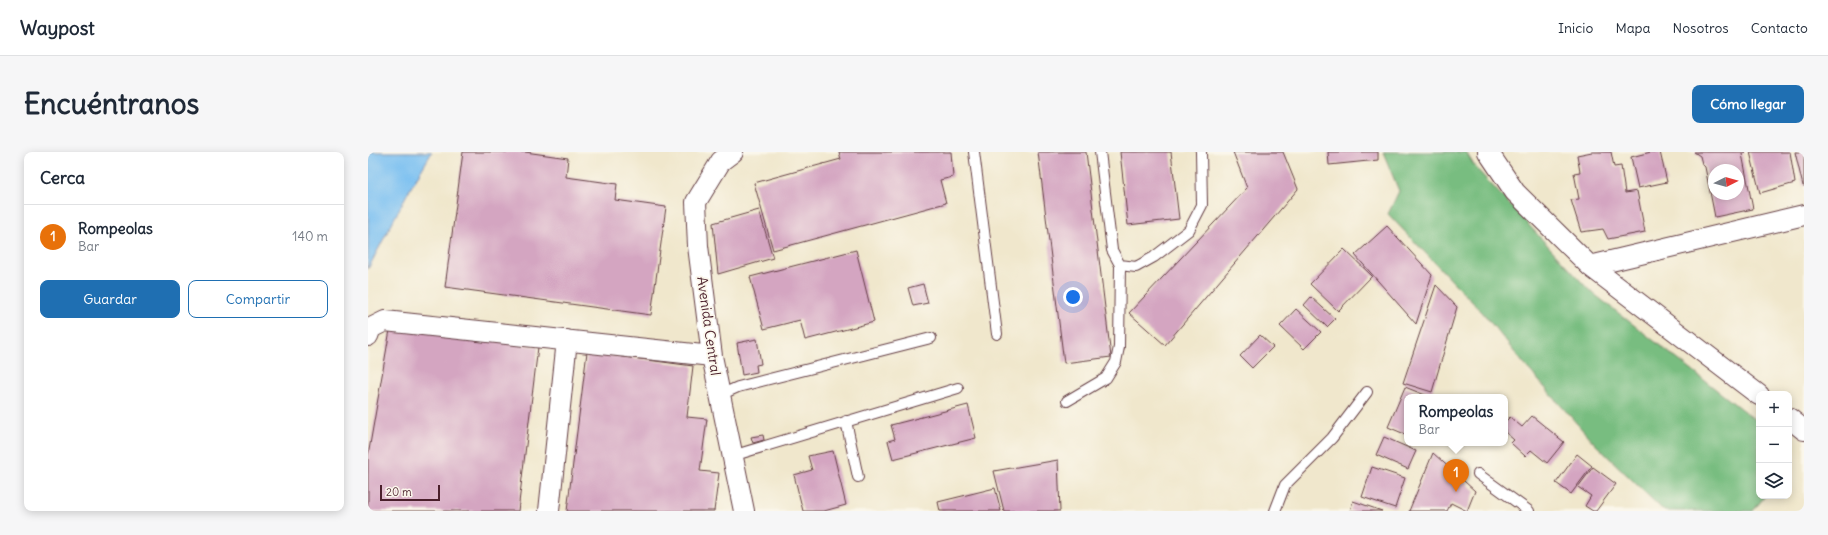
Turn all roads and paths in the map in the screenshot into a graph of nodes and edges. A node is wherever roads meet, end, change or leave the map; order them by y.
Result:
1 (733, 152) edge
2 (974, 152) edge
3 (1100, 152) edge
4 (1201, 152) edge
5 (1488, 152) edge
6 (1804, 215) edge
7 (1120, 265) junction
8 (1590, 266) junction
9 (996, 334) dead end
10 (368, 336) edge
11 (931, 338) dead end
12 (567, 340) junction
13 (712, 356) junction
14 (958, 388) dead end
15 (1367, 392) dead end
16 (1756, 393) edge
17 (720, 394) junction
18 (1067, 401) dead end
19 (1792, 420) edge
20 (846, 421) junction
21 (1804, 430) edge
22 (732, 456) junction
23 (1478, 474) dead end
24 (858, 477) dead end
25 (548, 511) edge
26 (744, 511) edge
27 (1275, 511) edge
28 (1529, 511) edge

1 - 13 street, Avenida Central
2 - 9 lane
3 - 7 lane
4 - 7 lane
5 - 8 street
6 - 8 street
7 - 18 lane
8 - 16 street
10 - 12 street
11 - 17 lane
12 - 13 street
12 - 25 street
13 - 17 street, Avenida Central
14 - 20 lane
15 - 27 lane
17 - 22 street, Avenida Central
19 - 21 street
20 - 22 lane
20 - 24 lane
22 - 26 street, Avenida Central
23 - 28 lane

